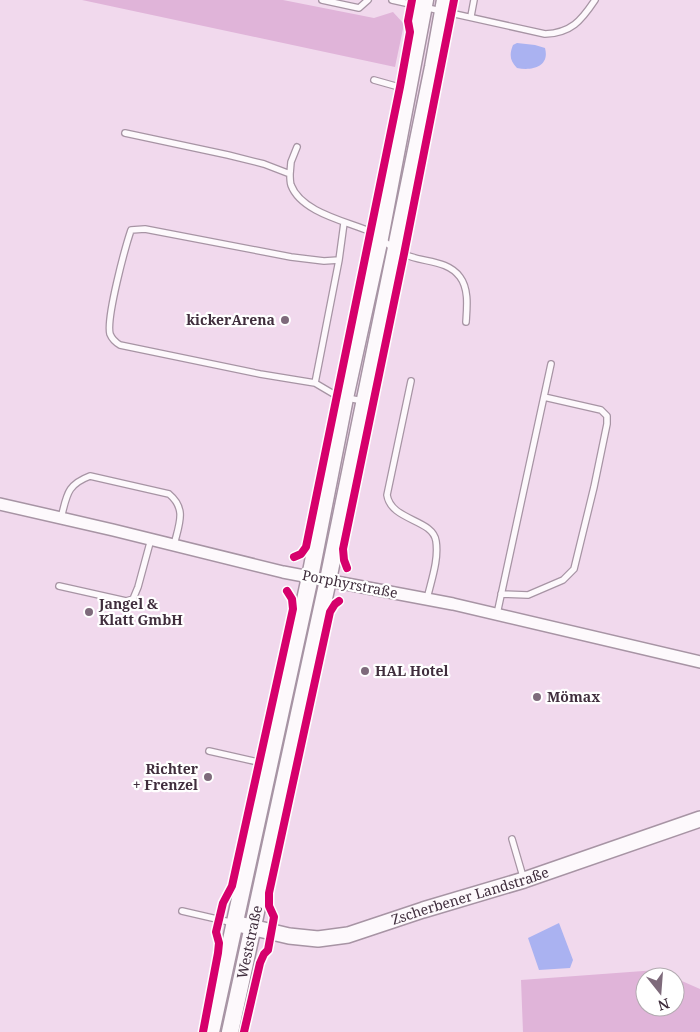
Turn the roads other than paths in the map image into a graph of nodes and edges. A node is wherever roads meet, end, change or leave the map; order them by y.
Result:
1 (322, 0) edge
2 (368, 0) edge
3 (394, 0) edge
4 (474, 0) edge
5 (595, 0) edge
6 (425, 3) edge
7 (447, 8) edge
8 (471, 16) junction
9 (374, 80) dead end
10 (408, 89) junction
11 (125, 133) dead end
12 (297, 147) dead end
13 (290, 174) junction
14 (344, 223) junction
15 (380, 238) junction
16 (396, 249) junction
17 (339, 260) junction
18 (466, 322) dead end
19 (551, 364) dead end
20 (411, 382) dead end
21 (315, 383) junction
22 (544, 397) junction
23 (345, 398) junction
24 (365, 401) junction
25 (0, 504) edge
26 (61, 518) junction
27 (151, 539) junction
28 (174, 545) junction
29 (310, 577) junction
30 (328, 580) junction
31 (59, 586) dead end
32 (501, 594) junction
33 (427, 599) junction
34 (497, 614) junction
35 (700, 662) edge
36 (209, 751) dead end
37 (268, 765) junction
38 (287, 768) junction
39 (700, 819) edge
40 (512, 839) dead end
41 (524, 880) junction
42 (182, 911) dead end
43 (234, 923) junction
44 (253, 928) junction
45 (211, 1032) edge
46 (230, 1032) edge

1 - 2 lane
3 - 6 lane
4 - 8 lane
5 - 8 lane
6 - 7 lane
6 - 10 main road
7 - 8 lane
7 - 16 main road, Weststraße
9 - 10 lane
10 - 15 main road
11 - 13 lane
12 - 13 lane
13 - 14 lane
14 - 15 lane
14 - 17 lane
15 - 16 lane
15 - 23 main road
16 - 18 lane
16 - 24 main road, Weststraße
17 - 21 lane
17 - 21 lane
19 - 22 lane
20 - 33 lane
21 - 23 lane
22 - 32 lane
22 - 32 lane
23 - 24 lane
23 - 29 main road
24 - 30 main road, Weststraße
25 - 26 street, Porphyrstraße
26 - 27 street, Porphyrstraße
26 - 28 lane
27 - 28 street, Porphyrstraße
27 - 31 lane
28 - 29 street, Porphyrstraße
29 - 30 street, Porphyrstraße
29 - 37 main road
30 - 33 street, Porphyrstraße
30 - 38 main road, Weststraße
32 - 34 lane
33 - 34 street, Porphyrstraße
34 - 35 street, Porphyrstraße
36 - 37 lane
37 - 38 lane
37 - 43 main road
38 - 44 main road, Weststraße
39 - 41 street, Zscherbener Landstraße
40 - 41 lane
41 - 44 street, Zscherbener Landstraße
42 - 43 lane, Weststraße
43 - 44 street, Zscherbener Landstraße
43 - 45 main road, Weststraße
44 - 46 main road, Weststraße

